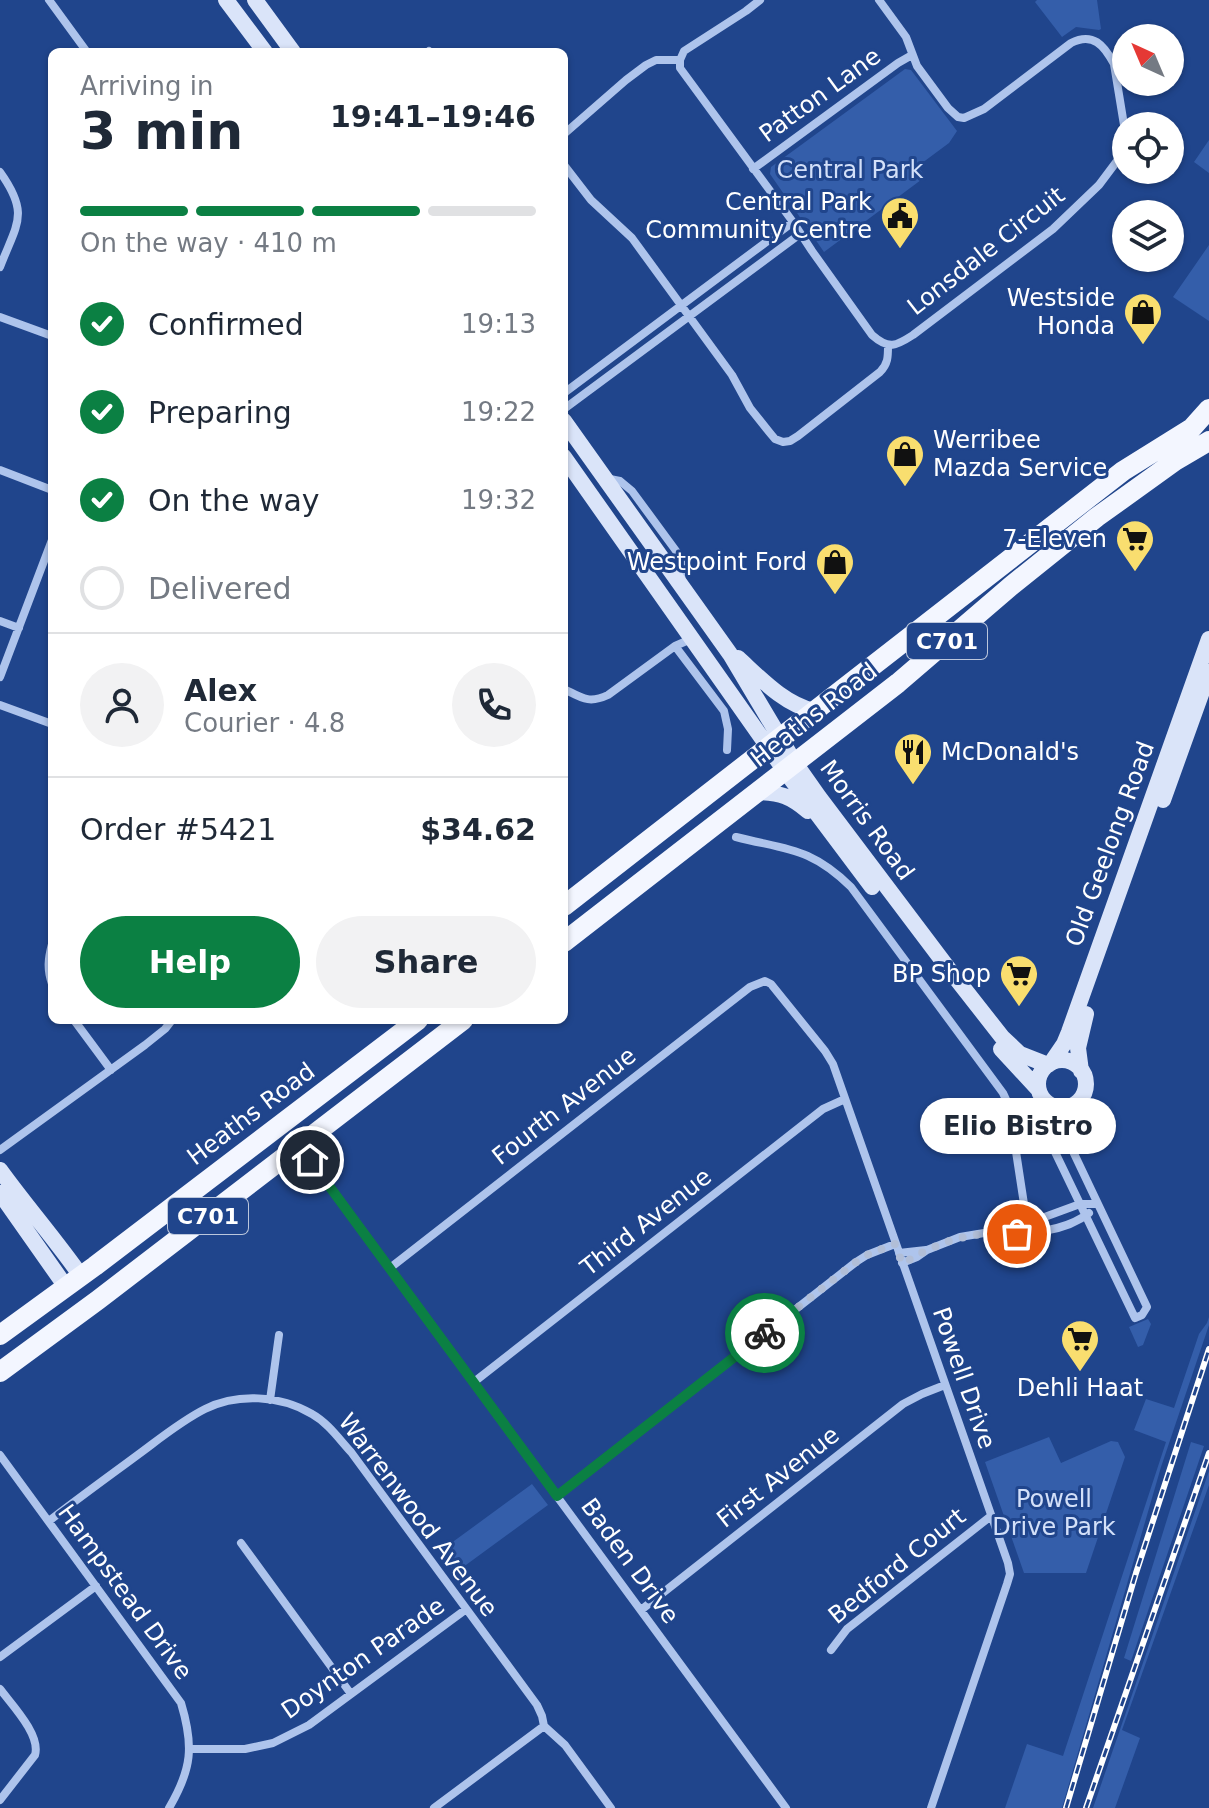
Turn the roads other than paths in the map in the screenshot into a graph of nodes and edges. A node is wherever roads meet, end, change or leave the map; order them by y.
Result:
1 (49, 0) edge
2 (248, 0) edge
3 (255, 0) edge
4 (760, 0) edge
5 (879, 0) edge
6 (230, 6) edge
7 (84, 48) edge
8 (262, 48) edge
9 (290, 48) edge
10 (912, 55) junction
11 (680, 60) junction
12 (568, 131) edge
13 (753, 169) junction
14 (568, 170) edge
15 (0, 172) edge
16 (793, 222) junction
17 (800, 234) junction
18 (0, 267) edge
19 (721, 276) junction
20 (729, 286) junction
21 (681, 306) junction
22 (689, 315) junction
23 (0, 317) edge
24 (48, 335) edge
25 (888, 346) junction
26 (615, 355) junction
27 (623, 365) junction
28 (568, 390) edge
29 (568, 406) edge
30 (1209, 409) edge
31 (568, 427) edge
32 (1209, 441) edge
33 (568, 463) edge
34 (0, 470) edge
35 (48, 488) edge
36 (48, 551) edge
37 (698, 610) junction
38 (0, 621) edge
39 (19, 628) junction
40 (1209, 639) edge
41 (683, 642) junction
42 (723, 643) junction
43 (1205, 671) edge
44 (0, 677) edge
45 (568, 691) edge
46 (0, 705) edge
47 (814, 711) junction
48 (48, 723) edge
49 (774, 741) junction
50 (727, 750) dead end
51 (790, 767) junction
52 (758, 792) junction
53 (827, 828) junction
54 (736, 837) dead end
55 (1126, 886) junction
56 (568, 903) edge
57 (568, 934) edge
58 (765, 981) joint
59 (77, 1024) edge
60 (169, 1024) edge
61 (413, 1024) edge
62 (458, 1024) edge
63 (1049, 1064) junction
64 (111, 1070) junction
65 (1081, 1071) junction
66 (1039, 1092) junction
67 (845, 1099) junction
68 (1071, 1106) junction
69 (299, 1146) junction
70 (0, 1150) edge
71 (0, 1170) edge
72 (0, 1193) edge
73 (1080, 1204) junction
74 (1097, 1204) junction
75 (1086, 1216) junction
76 (1049, 1217) junction
77 (1031, 1222) junction
78 (1063, 1226) junction
79 (1042, 1231) junction
80 (990, 1232) junction
81 (897, 1249) junction
82 (927, 1250) junction
83 (902, 1263) junction
84 (390, 1268) junction
85 (74, 1281) junction
86 (90, 1306) junction
87 (0, 1335) edge
88 (279, 1335) dead end
89 (0, 1372) edge
90 (474, 1382) junction
91 (945, 1385) junction
92 (270, 1400) junction
93 (0, 1455) edge
94 (557, 1496) junction
95 (991, 1516) junction
96 (49, 1521) junction
97 (241, 1543) dead end
98 (96, 1586) junction
99 (465, 1610) junction
100 (641, 1610) junction
101 (831, 1650) dead end
102 (0, 1657) edge
103 (0, 1689) edge
104 (351, 1694) junction
105 (544, 1726) junction
106 (190, 1749) junction
107 (0, 1800) edge
108 (169, 1808) edge
109 (435, 1808) edge
110 (611, 1808) edge
111 (786, 1808) edge
112 (931, 1808) edge

1 - 7 street
2 - 6 street
3 - 9 street
4 - 11 street
5 - 10 street, Lonsdale Circuit
6 - 8 street
10 - 13 street, Patton Lane
10 - 25 street, Lonsdale Circuit
11 - 12 street
11 - 13 street
13 - 16 street
14 - 21 street
15 - 18 street
16 - 17 street
16 - 19 street
17 - 20 street
17 - 25 street
19 - 20 street
19 - 21 street
20 - 22 street
21 - 22 street
21 - 26 street
22 - 25 street
22 - 27 street
23 - 24 street
26 - 27 street
26 - 28 street
27 - 29 street
30 - 47 main road, Heaths Road / C701
31 - 37 street, Morris Road
32 - 51 main road, Heaths Road / C701
33 - 41 street, Morris Road
34 - 35 street
36 - 39 street
37 - 41 street
37 - 42 street, Morris Road
38 - 39 street
39 - 44 street
40 - 43 street, Old Geelong Road
41 - 45 street
41 - 49 street, Morris Road
41 - 50 street
42 - 47 street
42 - 49 street, Morris Road
43 - 55 street, Old Geelong Road
46 - 48 street
47 - 49 main road, Heaths Road / C701
49 - 51 street, Morris Road
49 - 56 main road, Heaths Road / C701
51 - 52 main road, Heaths Road / C701
51 - 53 street, Morris Road
51 - 63 street, Morris Road
52 - 53 street
52 - 57 main road, Heaths Road / C701
53 - 66 street, Morris Road
54 - 77 street
55 - 63 street, Old Geelong Road
55 - 65 street, Old Geelong Road
58 - 67 street, Powell Drive
58 - 84 street, Fourth Avenue
59 - 64 street
60 - 64 street
61 - 85 main road, Heaths Road / C701
62 - 69 main road, C701
63 - 65 street
63 - 66 street
64 - 70 street
65 - 68 street
66 - 68 street
66 - 73 street
67 - 81 street, Powell Drive
67 - 90 street, Third Avenue
68 - 74 street
69 - 84 street, Baden Drive
69 - 86 main road, C701
71 - 85 street
72 - 85 street
73 - 74 street
73 - 75 street
73 - 76 street
74 - 75 street
74 - 75 street
75 - 78 street
76 - 77 street
76 - 78 street
76 - 79 street
77 - 79 street
77 - 80 street
78 - 79 street
79 - 80 street
80 - 82 street
81 - 82 street
81 - 83 street, Powell Drive
81 - 94 street
82 - 83 street
83 - 91 street, Powell Drive
84 - 90 street, Baden Drive
85 - 86 main road
85 - 87 main road, Heaths Road / C701
86 - 89 main road, C701
88 - 92 street
90 - 94 street, Baden Drive
91 - 95 street, Powell Drive
91 - 100 street, First Avenue
92 - 96 street, Warrenwood Avenue
92 - 99 street, Warrenwood Avenue
93 - 96 street, Hampstead Drive
94 - 100 street, Baden Drive
95 - 101 street, Bedford Court
95 - 112 street, Powell Drive
96 - 98 street, Hampstead Drive
97 - 104 street
98 - 102 street
98 - 106 street, Hampstead Drive
99 - 104 street, Doynton Parade
99 - 105 street, Warrenwood Avenue
100 - 111 street, Baden Drive
103 - 107 street
104 - 106 street, Doynton Parade
105 - 109 street
105 - 110 street, Warrenwood Avenue
106 - 108 street, Hampstead Drive

